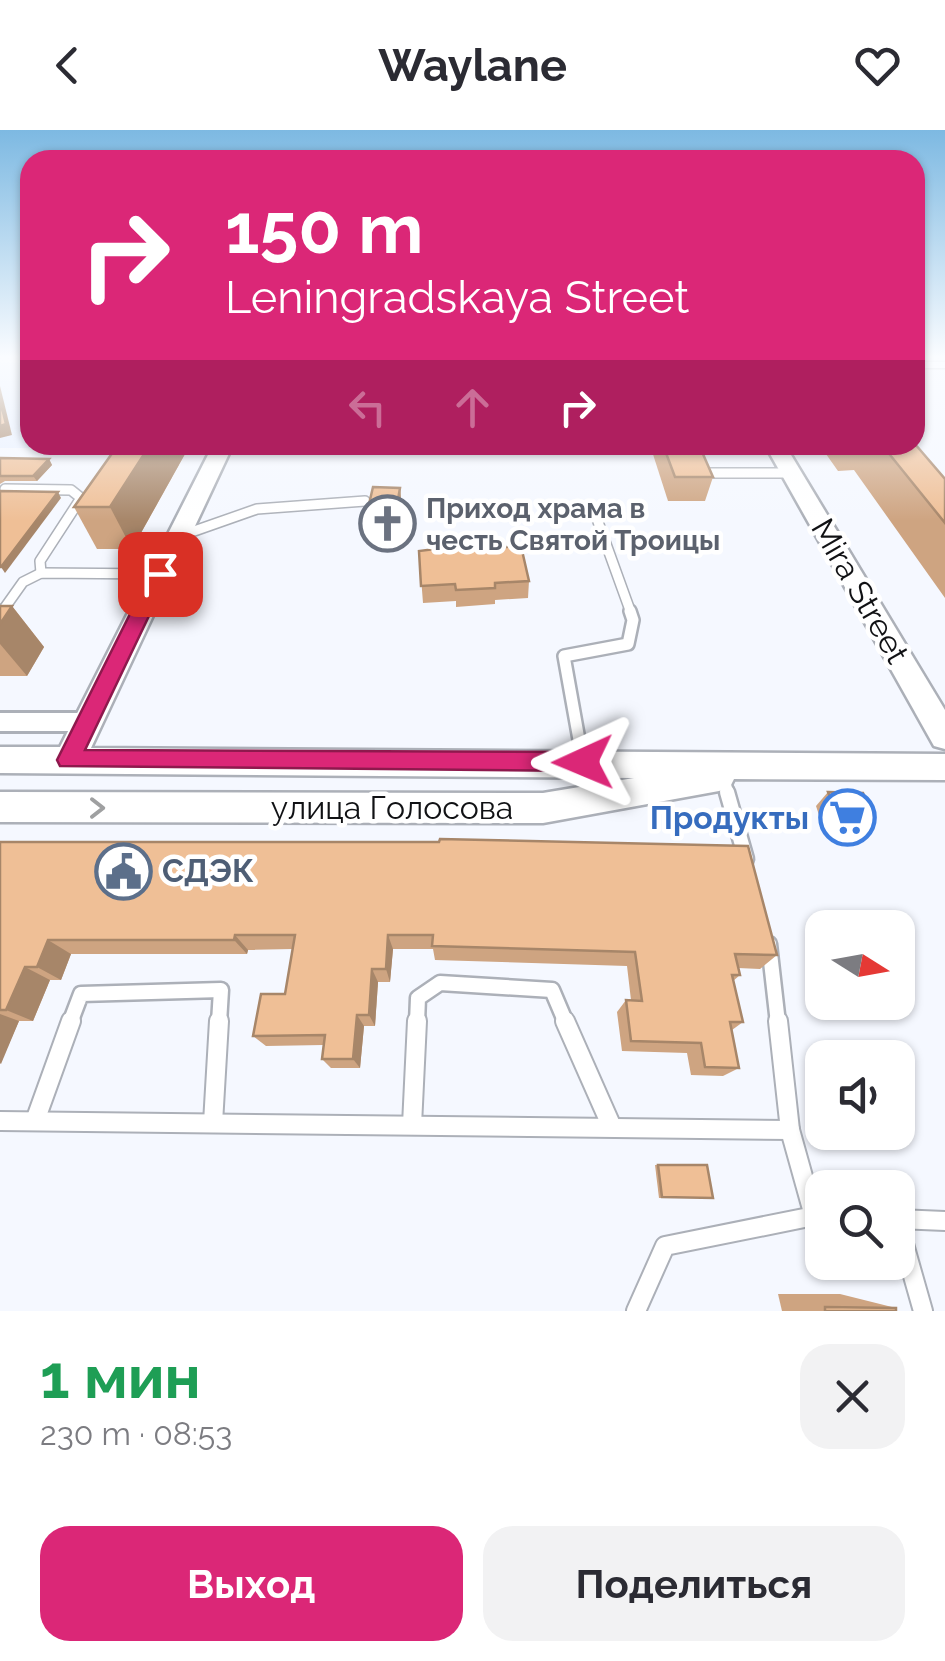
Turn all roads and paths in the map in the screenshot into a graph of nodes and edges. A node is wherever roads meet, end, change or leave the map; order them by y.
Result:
1 (217, 455) edge
2 (781, 455) edge
3 (710, 473) edge
4 (791, 473) junction
5 (5, 488) edge
6 (366, 500) edge
7 (593, 508) dead end
8 (178, 536) junction
9 (41, 573) junction
10 (160, 574) junction
11 (0, 615) edge
12 (0, 722) edge
13 (86, 722) junction
14 (945, 737) edge
15 (0, 760) edge
16 (69, 760) junction
17 (541, 762) junction
18 (583, 762) junction
19 (840, 765) junction
20 (945, 768) edge
21 (723, 776) junction
22 (0, 807) edge
23 (543, 808) junction
24 (752, 882) edge
25 (766, 934) edge
26 (0, 1120) edge
27 (34, 1121) junction
28 (213, 1123) junction
29 (412, 1125) junction
30 (611, 1125) junction
31 (790, 1130) junction
32 (805, 1177) edge
33 (805, 1219) edge
34 (915, 1221) edge
35 (945, 1221) edge
36 (914, 1280) edge
37 (636, 1311) edge
38 (923, 1311) edge

1 - 8 main road
2 - 4 main road, Mira Street
3 - 4 lane
4 - 14 main road, Mira Street
5 - 9 lane
6 - 8 lane
7 - 18 lane
8 - 10 main road
9 - 10 lane
9 - 11 lane
10 - 13 main road
12 - 13 street
13 - 16 main road
15 - 16 main road, улица Голосова
16 - 17 main road, улица Голосова
17 - 18 main road, улица Голосова
17 - 23 main road
18 - 19 main road, улица Голосова
19 - 20 main road, улица Голосова
19 - 21 main road, улица Голосова
21 - 23 main road, улица Голосова
21 - 24 lane
22 -> 23 main road, улица Голосова
25 - 31 lane
26 - 27 lane
27 - 28 lane
27 - 28 lane
28 - 29 lane
29 - 30 lane
29 - 30 lane
30 - 31 lane
31 - 32 lane
33 - 37 lane
34 - 35 lane
36 - 38 lane

